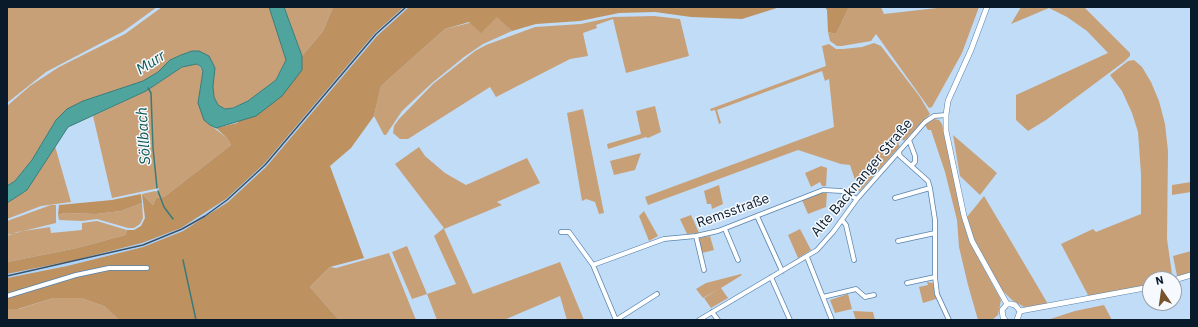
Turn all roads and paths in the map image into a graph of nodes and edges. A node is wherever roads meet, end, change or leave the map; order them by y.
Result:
1 (987, 7) edge
2 (946, 115) junction
3 (909, 140) junction
4 (899, 152) junction
5 (912, 165) junction
6 (930, 188) junction
7 (894, 198) dead end
8 (857, 199) junction
9 (756, 216) junction
10 (842, 220) junction
11 (725, 229) junction
12 (561, 232) dead end
13 (935, 233) junction
14 (696, 236) junction
15 (898, 241) dead end
16 (807, 258) junction
17 (738, 260) dead end
18 (854, 260) dead end
19 (593, 265) junction
20 (147, 268) dead end
21 (704, 270) dead end
22 (782, 271) junction
23 (771, 277) junction
24 (935, 277) junction
25 (907, 283) dead end
26 (1142, 288) edge
27 (657, 294) dead end
28 (874, 295) dead end
29 (7, 296) edge
30 (823, 297) junction
31 (1007, 304) junction
32 (1020, 311) junction
33 (712, 312) junction
34 (948, 319) edge
35 (1002, 319) edge
36 (616, 320) edge
37 (699, 320) edge
38 (718, 320) edge
39 (790, 320) edge
40 (832, 320) edge
41 (942, 320) edge
42 (1017, 320) edge

1 - 2 street
2 - 3 street, Alte Backnanger Straße
2 - 31 street
3 - 4 street, Alte Backnanger Straße
3 - 5 street
4 - 5 street
4 - 8 street, Alte Backnanger Straße
5 - 6 street
6 - 7 street
6 - 13 street
8 - 9 street, Remsstraße
8 - 10 street, Alte Backnanger Straße
9 - 11 street, Remsstraße
9 - 22 street
10 - 16 street, Alte Backnanger Straße
10 - 18 street
11 - 14 street, Remsstraße
11 - 17 street
12 - 19 street
13 - 15 street
13 - 24 street
14 - 19 street, Remsstraße
14 - 21 street
16 - 22 street, Alte Backnanger Straße
16 - 30 street
19 - 36 street
20 - 29 street
22 - 23 street, Alte Backnanger Straße
23 - 33 street, Alte Backnanger Straße
23 - 39 street
24 - 25 street
24 - 34 street
26 - 32 street
27 - 36 street
28 - 30 street
30 - 40 street
31 - 32 street
31 - 35 street
32 - 42 street
33 - 37 street, Alte Backnanger Straße
33 - 38 street
34 - 41 street

